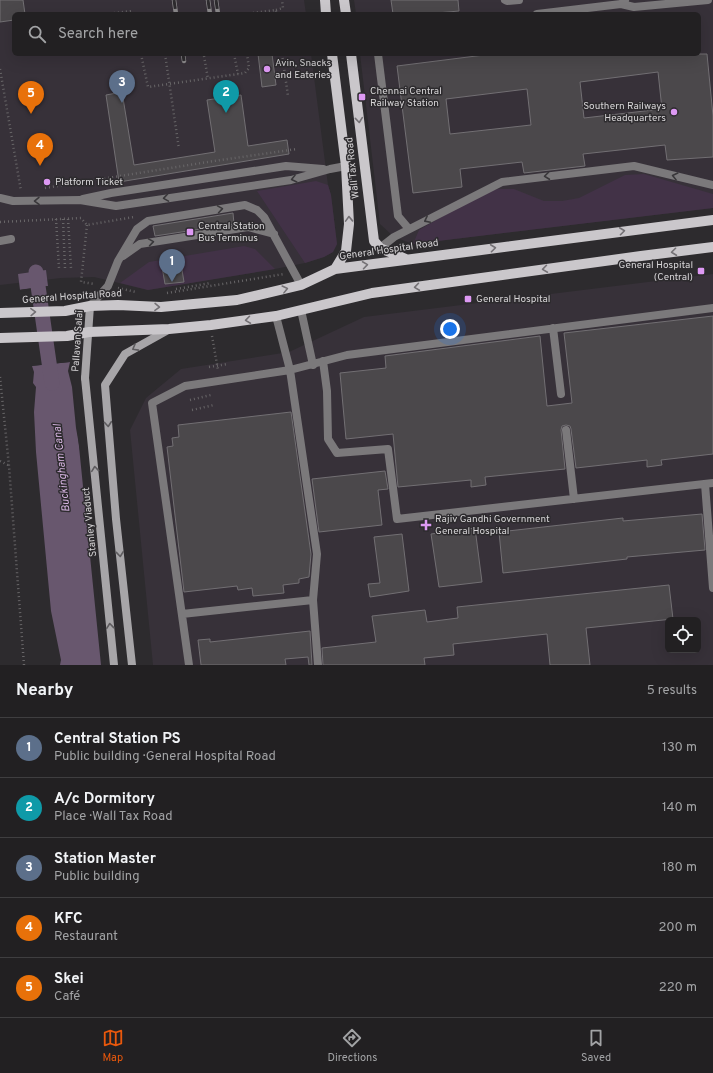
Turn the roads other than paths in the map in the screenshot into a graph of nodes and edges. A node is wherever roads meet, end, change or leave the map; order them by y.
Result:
1 (325, 0) edge
2 (344, 0) edge
3 (505, 0) edge
4 (519, 0) edge
5 (708, 0) edge
6 (623, 2) edge
7 (595, 4) edge
8 (326, 12) edge
9 (346, 12) edge
10 (549, 12) edge
11 (332, 56) edge
12 (351, 56) edge
13 (378, 56) edge
14 (346, 166) junction
15 (330, 169) junction
16 (713, 185) edge
17 (0, 198) edge
18 (80, 200) junction
19 (713, 220) edge
20 (409, 229) junction
21 (274, 234) junction
22 (11, 239) dead end
23 (0, 240) edge
24 (713, 247) edge
25 (380, 248) junction
26 (407, 259) junction
27 (118, 261) junction
28 (335, 269) junction
29 (301, 285) junction
30 (90, 306) junction
31 (713, 308) edge
32 (301, 310) junction
33 (1, 313) edge
34 (276, 316) junction
35 (553, 328) junction
36 (169, 329) junction
37 (89, 332) junction
38 (2, 338) edge
39 (324, 361) junction
40 (313, 365) junction
41 (290, 370) junction
42 (86, 378) joint
43 (561, 394) dead end
44 (566, 430) dead end
45 (709, 484) edge
46 (574, 499) junction
47 (713, 588) edge
48 (313, 600) junction
49 (182, 614) junction
50 (114, 665) edge
51 (132, 665) edge
52 (189, 665) edge
53 (318, 665) edge

1 - 8 main road
2 - 9 main road
3 - 4 lane
5 - 6 lane
6 - 7 lane
7 - 10 lane
11 - 14 main road, Wall Tax Road
12 -> 25 main road, Wall Tax Road
13 - 20 lane
14 - 15 lane
28 -> 14 main road, Wall Tax Road
15 - 18 lane
15 -> 18 lane
16 -> 20 lane
18 -> 17 lane
26 -> 19 main road, General Hospital Road
20 - 25 lane
27 -> 21 lane
27 -> 21 lane
21 - 29 lane
22 - 23 lane
24 -> 32 main road
25 - 26 main road
28 -> 26 main road, General Hospital Road
27 - 30 lane
28 - 29 main road, General Hospital Road
30 -> 29 main road, General Hospital Road
33 -> 30 main road, General Hospital Road
30 - 37 main road, Pallavan Salai
31 - 35 lane
32 - 34 main road
32 - 40 lane
34 -> 36 main road
34 - 41 lane
35 - 39 lane
35 - 43 lane
36 - 37 main road
36 -> 51 main road
37 - 38 main road
37 - 42 main road, Pallavan Salai
39 - 40 lane
39 - 46 lane
40 - 41 lane
41 - 48 lane
41 - 49 lane
50 -> 42 main road, Stanley Viaduct, bridge
44 - 46 lane
45 - 46 lane
45 - 47 lane
48 - 49 lane
48 - 53 lane
49 - 52 lane

